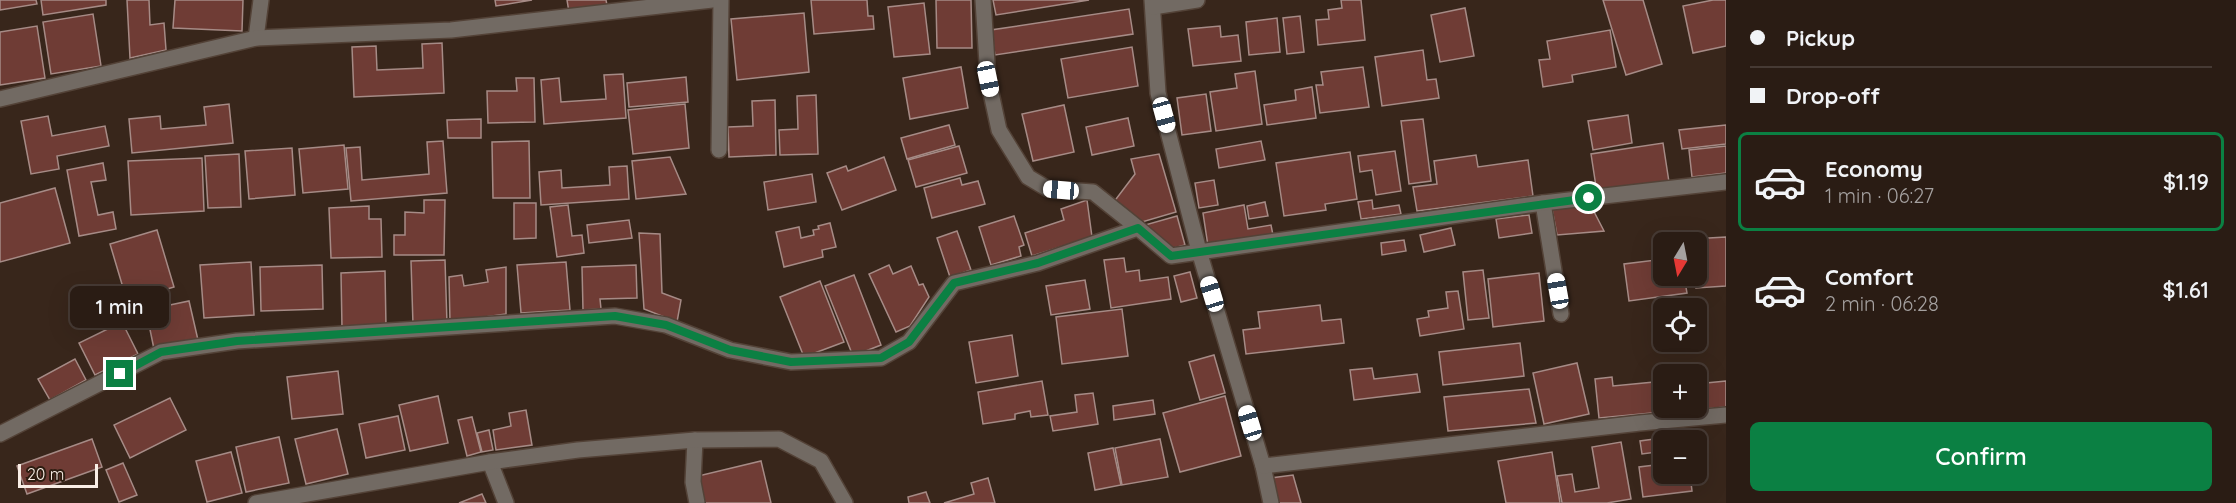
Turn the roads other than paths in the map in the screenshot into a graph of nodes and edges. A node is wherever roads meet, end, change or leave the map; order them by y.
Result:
1 (261, 0) edge
2 (712, 0) edge
3 (721, 0) edge
4 (983, 0) edge
5 (1197, 0) edge
6 (1153, 3) edge
7 (256, 39) junction
8 (0, 99) edge
9 (719, 150) dead end
10 (1726, 182) edge
11 (1543, 203) junction
12 (1138, 228) junction
13 (1199, 251) junction
14 (1561, 314) dead end
15 (1726, 415) edge
16 (0, 434) edge
17 (695, 440) junction
18 (490, 462) junction
19 (1263, 466) junction
20 (276, 501) edge
21 (256, 503) edge
22 (506, 503) edge
23 (697, 503) edge
24 (845, 503) edge
25 (1271, 503) edge

1 - 7 street
2 - 7 street
3 - 9 street
4 - 12 street
5 - 6 street
6 - 13 street
7 - 8 street
10 - 11 street
11 - 13 street
11 - 14 street
12 - 13 street
12 - 16 street
13 - 19 street
15 - 19 street
17 - 18 street
17 - 23 street
17 - 24 street
18 - 20 street
18 - 22 street
19 - 25 street
20 - 21 street

